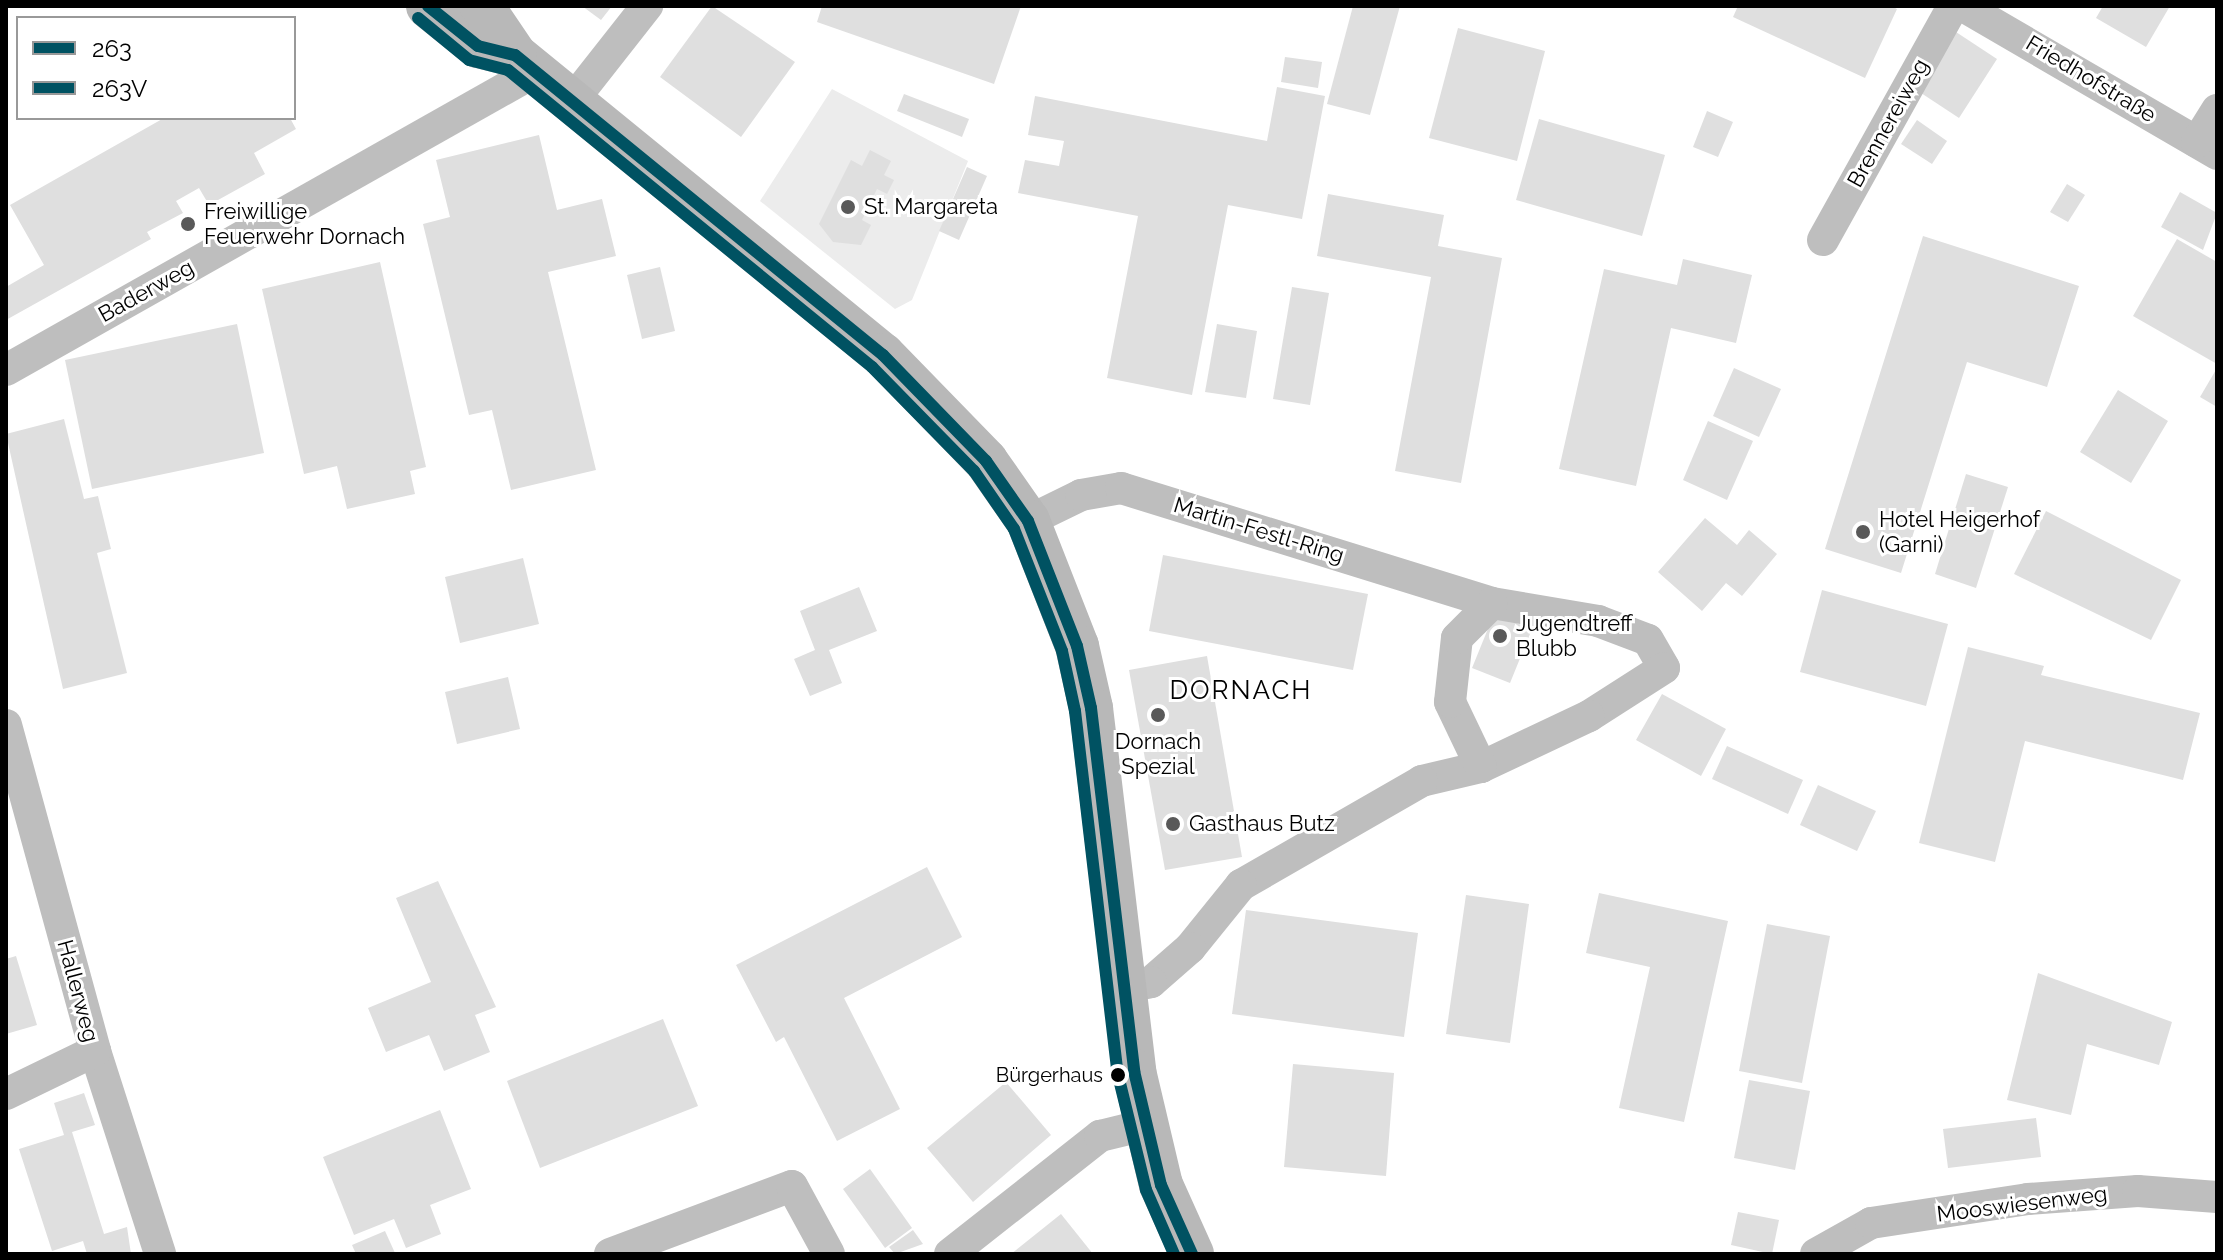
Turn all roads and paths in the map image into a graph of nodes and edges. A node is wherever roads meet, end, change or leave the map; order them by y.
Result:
1 (428, 6) edge
2 (482, 6) edge
3 (647, 6) edge
4 (1953, 6) edge
5 (1963, 6) edge
6 (526, 63) junction
7 (573, 100) junction
8 (2217, 110) edge
9 (2207, 148) edge
10 (1823, 240) dead end
11 (6, 370) edge
12 (1028, 521) junction
13 (1492, 603) junction
14 (6, 725) edge
15 (1481, 767) junction
16 (1124, 988) junction
17 (95, 1051) junction
18 (6, 1094) edge
19 (1145, 1125) junction
20 (2217, 1197) edge
21 (1829, 1249) edge
22 (160, 1254) edge
23 (610, 1254) edge
24 (829, 1254) edge
25 (950, 1254) edge
26 (1192, 1254) edge

1 - 6 street
2 - 6 street
3 - 7 street
4 - 10 street, Brennereiweg
5 - 9 street, Friedhofstraße
6 - 7 street
6 - 11 street, Baderweg
7 - 12 street
8 - 9 street
12 - 13 street, Martin-Festl-Ring
12 - 16 street
13 - 15 street
13 - 15 street, Martin-Festl-Ring
14 - 17 street, Hallerweg
15 - 16 street, Martin-Festl-Ring
16 - 19 street
17 - 18 street
17 - 22 street, Hallerweg
19 - 25 street
19 - 26 street
20 - 21 street, Mooswiesenweg
23 - 24 street

